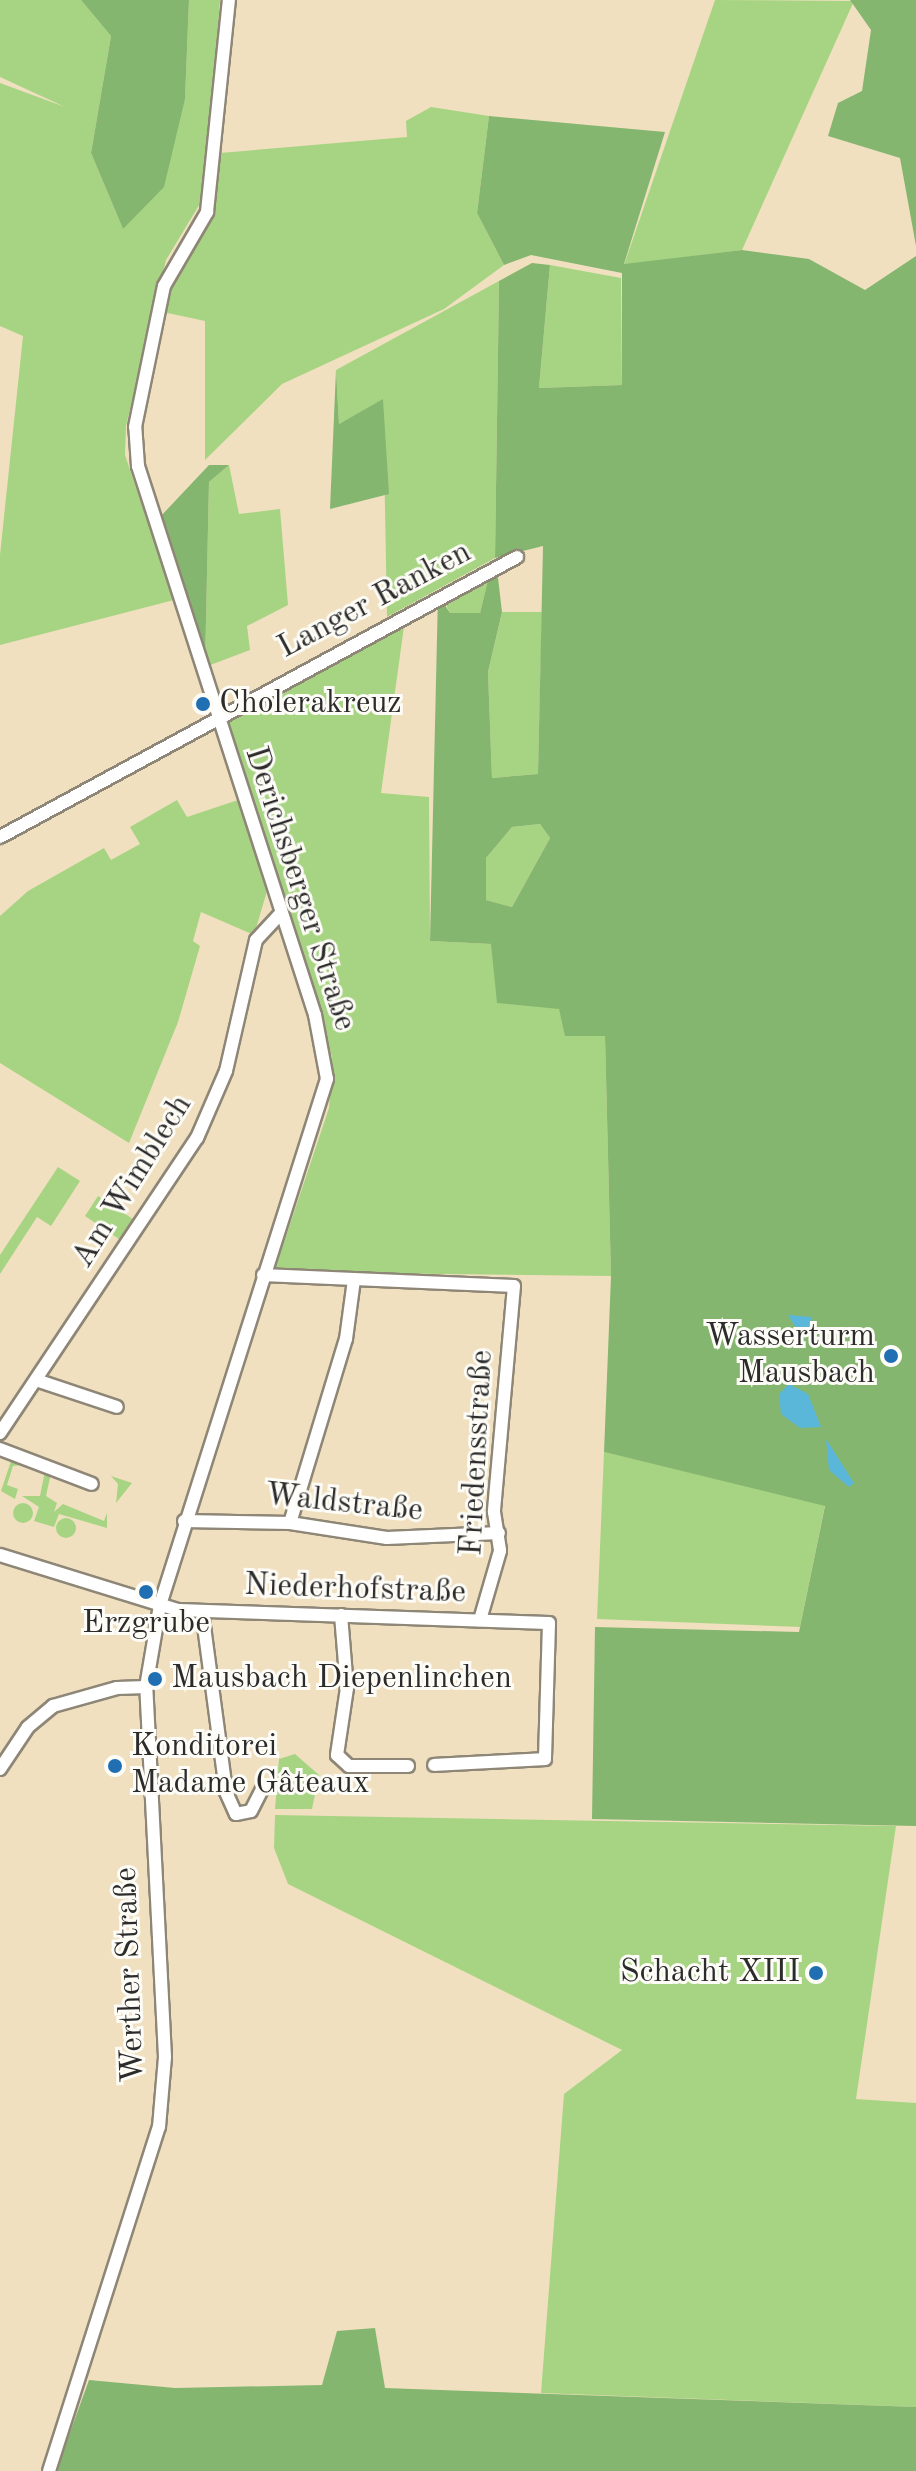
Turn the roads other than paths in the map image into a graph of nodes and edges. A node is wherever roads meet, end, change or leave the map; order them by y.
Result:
1 (229, 0) edge
2 (517, 557) dead end
3 (215, 716) junction
4 (0, 837) edge
5 (281, 913) junction
6 (263, 1275) junction
7 (354, 1280) junction
8 (36, 1380) junction
9 (117, 1407) dead end
10 (0, 1433) edge
11 (0, 1449) edge
12 (92, 1484) dead end
13 (184, 1521) junction
14 (290, 1523) junction
15 (499, 1533) junction
16 (0, 1555) edge
17 (160, 1605) junction
18 (202, 1611) junction
19 (341, 1615) junction
20 (480, 1620) junction
21 (146, 1687) junction
22 (434, 1765) dead end
23 (408, 1766) dead end
24 (0, 1769) edge
25 (264, 1786) dead end
26 (49, 2471) edge

1 - 3 street, Derichsberger Straße
2 - 3 street, Langer Ranken
3 - 4 street, Langer Ranken
3 - 5 street, Derichsberger Straße
5 - 6 street, Derichsberger Straße
5 - 8 street, Am Wimblech
6 - 7 street
6 - 13 street, Derichsberger Straße
7 - 14 street
7 - 15 street, Friedensstraße
8 - 9 street
8 - 10 street, Am Wimblech
11 - 12 street
13 - 14 street, Waldstraße
13 - 17 street, Derichsberger Straße
14 - 15 street, Waldstraße
15 - 20 street, Friedensstraße
16 - 17 street, Niederhofstraße
17 - 18 street, Niederhofstraße
17 - 21 street, Werther Straße
18 - 19 street, Niederhofstraße
18 - 25 street
19 - 20 street, Niederhofstraße
19 - 23 street
20 - 22 street, Niederhofstraße
21 - 24 street
21 - 26 street, Werther Straße

